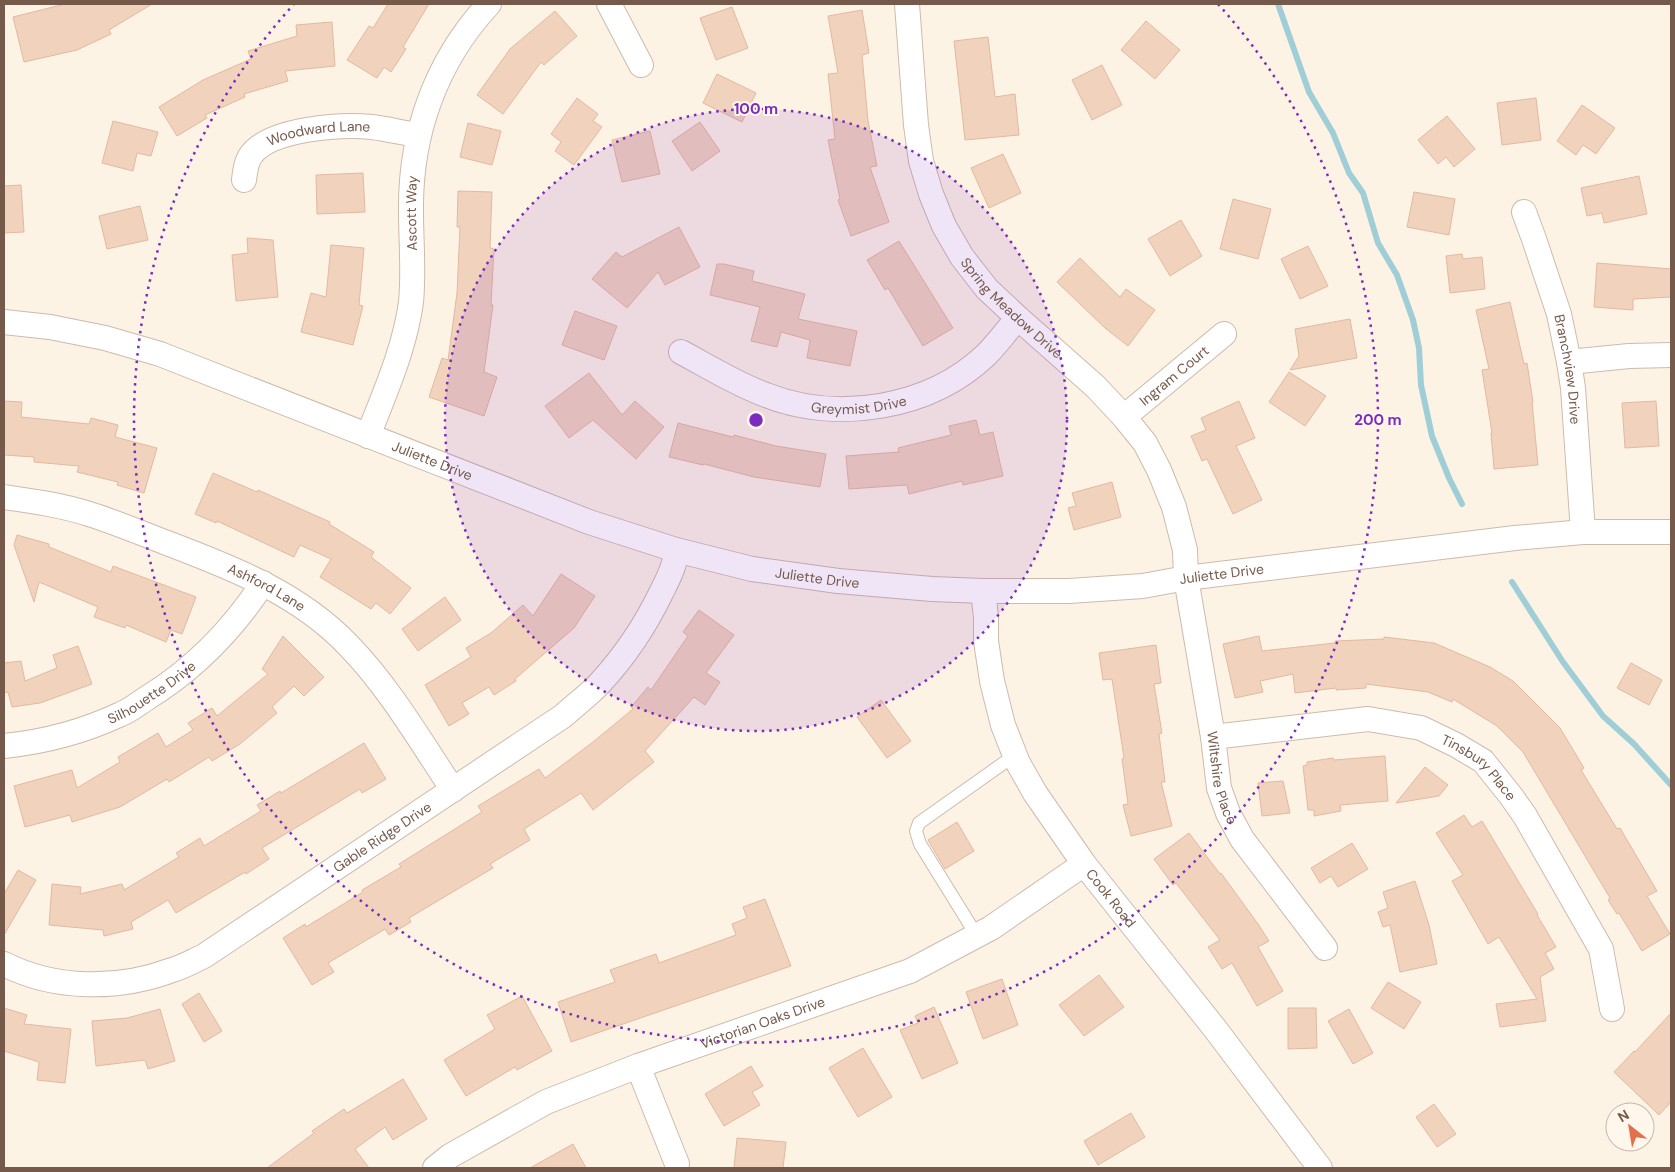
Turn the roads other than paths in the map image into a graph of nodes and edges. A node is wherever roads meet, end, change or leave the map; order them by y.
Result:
1 (489, 4) edge
2 (609, 4) edge
3 (907, 4) edge
4 (642, 65) dead end
5 (418, 135) junction
6 (244, 180) dead end
7 (1524, 212) dead end
8 (1018, 318) junction
9 (4, 322) edge
10 (1224, 334) dead end
11 (681, 352) dead end
12 (1671, 355) edge
13 (1569, 362) junction
14 (1124, 417) junction
15 (368, 436) junction
16 (4, 498) edge
17 (1583, 532) junction
18 (1671, 532) edge
19 (676, 550) junction
20 (1186, 578) junction
21 (263, 583) junction
22 (983, 590) junction
23 (1213, 737) junction
24 (4, 746) edge
25 (1015, 756) junction
26 (453, 790) junction
27 (1084, 864) junction
28 (977, 936) junction
29 (1326, 948) dead end
30 (4, 964) edge
31 (1612, 1009) dead end
32 (638, 1066) junction
33 (677, 1164) dead end
34 (434, 1168) edge
35 (1320, 1168) edge

1 - 5 street, Ascott Way
2 - 4 street
3 - 8 street, Spring Meadow Drive
5 - 6 street, Woodward Lane
5 - 15 street, Ascott Way
7 - 13 street, Branchview Drive
8 - 11 street, Greymist Drive
8 - 14 street, Spring Meadow Drive
9 - 15 street, Juliette Drive
10 - 14 street, Ingram Court
12 - 13 street
13 - 17 street, Branchview Drive
14 - 20 street, Spring Meadow Drive
15 - 19 street, Juliette Drive
16 - 21 street, Ashford Lane
17 - 18 street, Juliette Drive
17 - 20 street, Juliette Drive
19 - 22 street, Juliette Drive
19 - 26 street, Gable Ridge Drive
20 - 22 street, Juliette Drive
20 - 23 street, Wiltshire Place
21 - 24 street, Silhouette Drive
21 - 26 street, Ashford Lane
22 - 25 street, Cook Road
23 - 29 street, Wiltshire Place
23 - 31 street, Tinsbury Place
25 - 27 street, Cook Road
25 - 28 lane
26 - 30 street, Gable Ridge Drive
27 - 28 street, Victorian Oaks Drive
27 - 35 street, Cook Road
28 - 32 street, Victorian Oaks Drive
32 - 33 street
32 - 34 street, Victorian Oaks Drive

